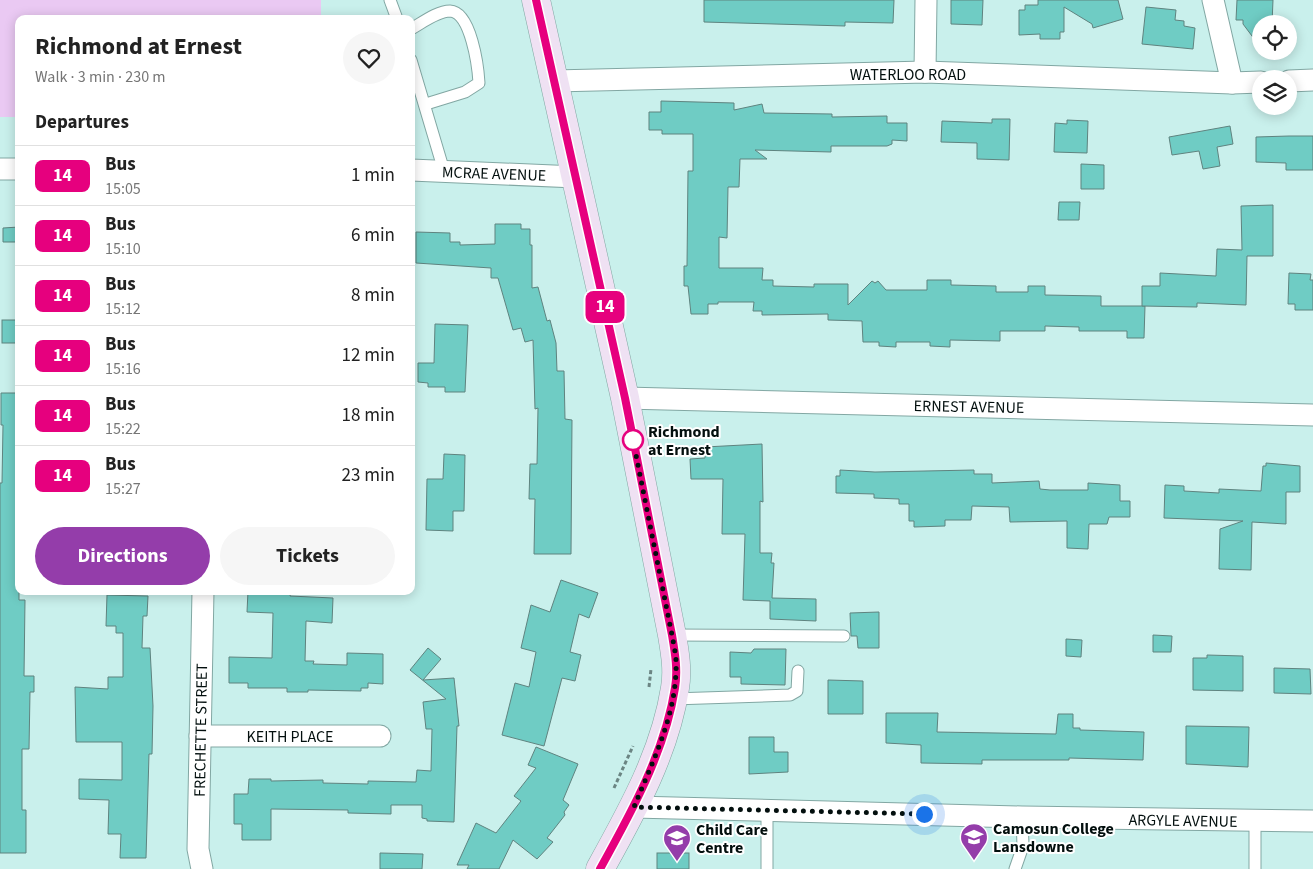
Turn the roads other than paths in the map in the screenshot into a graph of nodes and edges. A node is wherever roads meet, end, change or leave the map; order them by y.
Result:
1 (390, 0) edge
2 (536, 0) edge
3 (926, 0) edge
4 (1213, 0) edge
5 (396, 15) edge
6 (415, 27) edge
7 (415, 72) edge
8 (926, 72) junction
9 (1313, 80) edge
10 (1297, 81) edge
11 (554, 82) junction
12 (1252, 82) edge
13 (1232, 83) junction
14 (426, 104) junction
15 (0, 169) edge
16 (15, 169) edge
17 (415, 170) edge
18 (444, 171) junction
19 (576, 177) junction
20 (625, 398) junction
21 (1313, 415) edge
22 (203, 595) edge
23 (672, 635) junction
24 (844, 636) dead end
25 (798, 671) dead end
26 (661, 695) junction
27 (200, 736) junction
28 (380, 736) dead end
29 (623, 800) junction
30 (767, 810) junction
31 (1022, 817) junction
32 (1255, 821) junction
33 (1313, 822) edge
34 (202, 869) edge
35 (600, 869) edge
36 (767, 869) edge
37 (1014, 869) edge
38 (1255, 869) edge

1 - 5 lane
2 - 11 main road
3 - 8 street
4 - 13 street
6 - 14 lane
7 - 14 lane
8 - 11 street, WATERLOO ROAD
8 - 13 street, WATERLOO ROAD
9 - 10 street
11 - 19 main road
12 - 13 street, WATERLOO ROAD
14 - 18 lane
15 - 16 street
17 - 18 street, MCRAE AVENUE
18 - 19 street, MCRAE AVENUE
19 - 20 main road
20 - 21 street, ERNEST AVENUE
20 - 23 main road
22 - 27 street, FRECHETTE STREET
23 - 24 lane
23 - 26 main road
25 - 26 lane
26 - 29 main road
27 - 28 street, KEITH PLACE
27 - 34 street, FRECHETTE STREET
29 - 30 street, ARGYLE AVENUE
29 - 35 main road
30 - 31 street, ARGYLE AVENUE
30 - 36 lane
31 - 32 street, ARGYLE AVENUE
31 - 37 lane
32 - 33 street, ARGYLE AVENUE
32 - 38 lane

